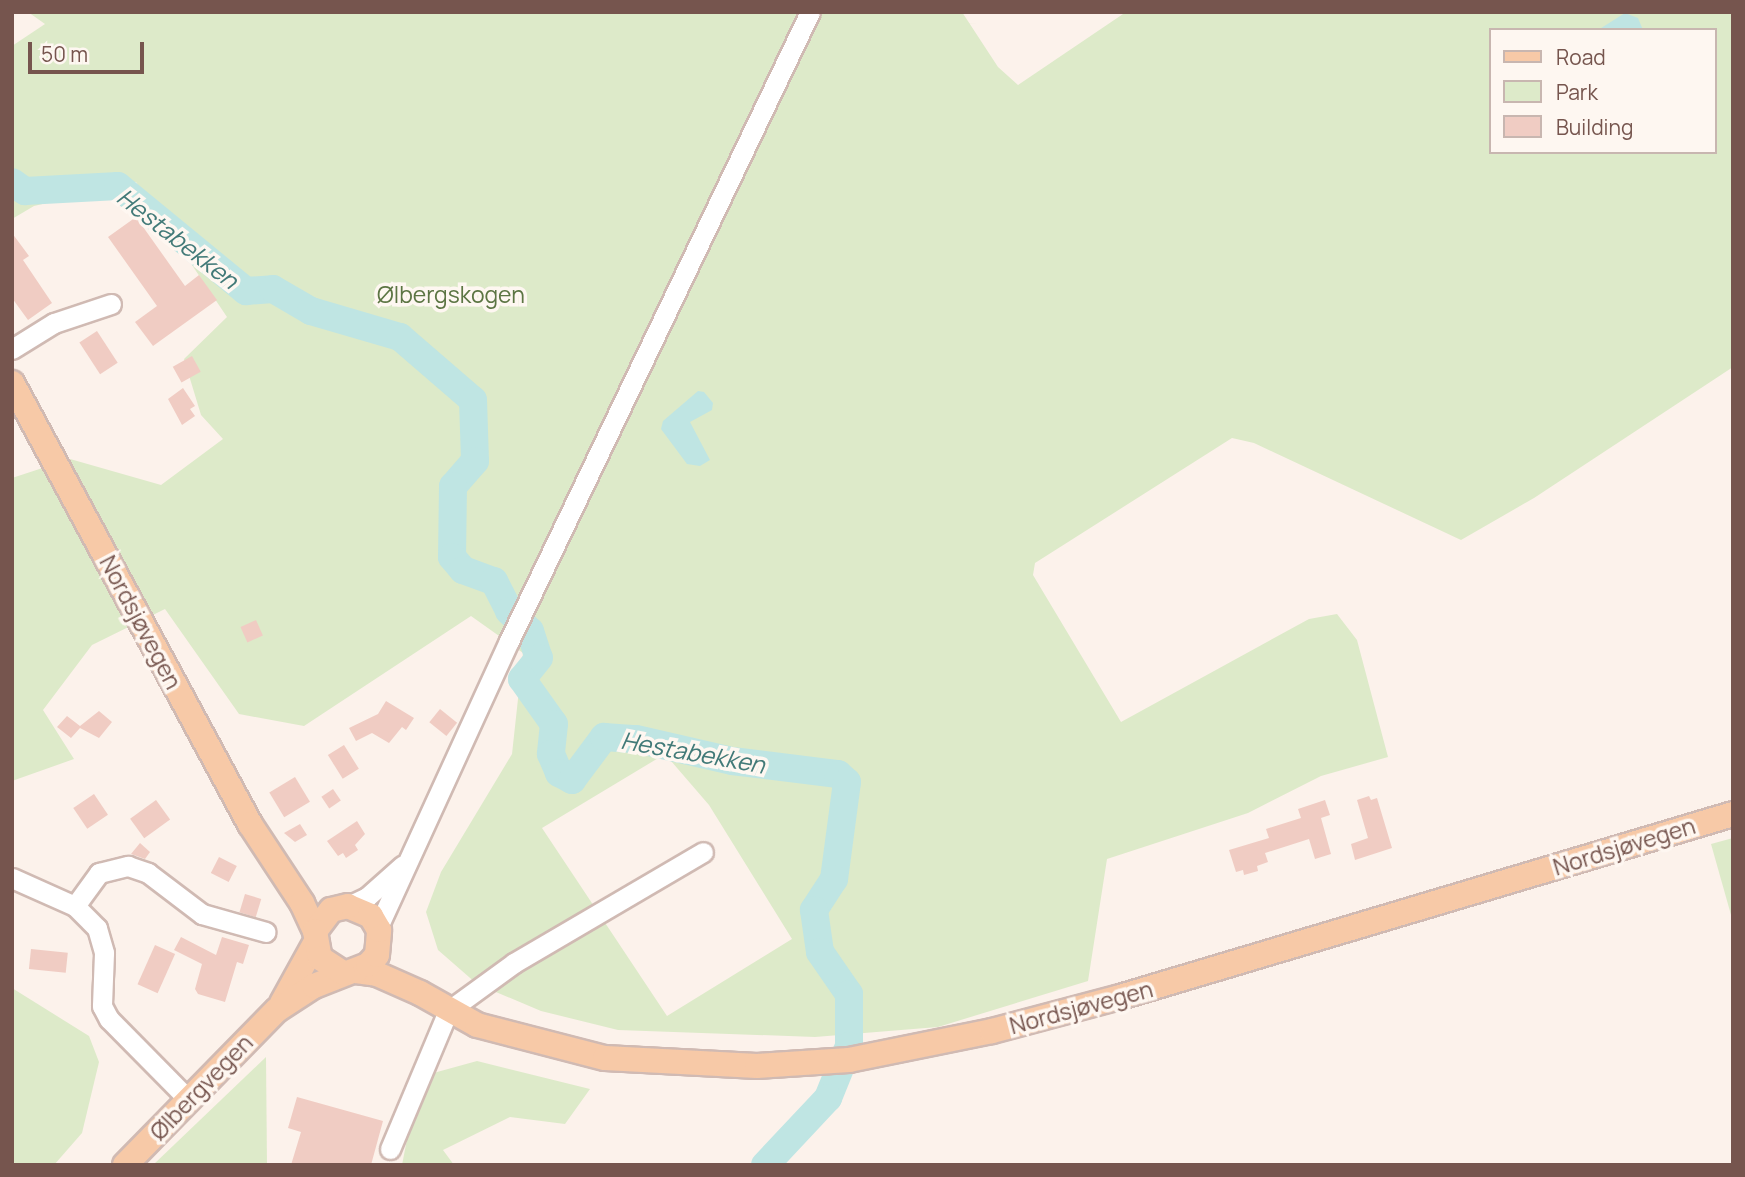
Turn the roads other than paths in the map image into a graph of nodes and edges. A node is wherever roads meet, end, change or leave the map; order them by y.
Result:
1 (810, 12) edge
2 (111, 304) dead end
3 (12, 349) edge
4 (12, 383) edge
5 (1733, 814) edge
6 (702, 852) dead end
7 (273, 858) junction
8 (411, 859) junction
9 (12, 877) edge
10 (75, 906) junction
11 (346, 906) junction
12 (379, 928) junction
13 (266, 932) dead end
14 (314, 938) junction
15 (350, 972) junction
16 (420, 993) junction
17 (278, 1010) junction
18 (448, 1011) junction
19 (189, 1100) junction
20 (390, 1149) dead end
21 (125, 1165) edge

1 - 8 street
2 - 3 street
4 - 7 main road, Nordsjøvegen
5 - 18 main road, Nordsjøvegen
6 - 18 street
7 - 11 main road, Nordsjøvegen
7 - 14 main road, Nordsjøvegen
8 - 11 street
8 - 12 street
9 - 10 street
10 - 13 street
10 - 19 street
11 - 12 main road
11 - 14 main road
12 - 15 main road
12 - 16 main road, Nordsjøvegen
14 - 15 main road
14 - 17 main road, Ølbergvegen
15 - 16 main road, Nordsjøvegen
15 - 17 main road, Ølbergvegen
16 - 18 main road, Nordsjøvegen
17 - 19 main road, Ølbergvegen
18 - 20 street
19 - 21 main road, Ølbergvegen

